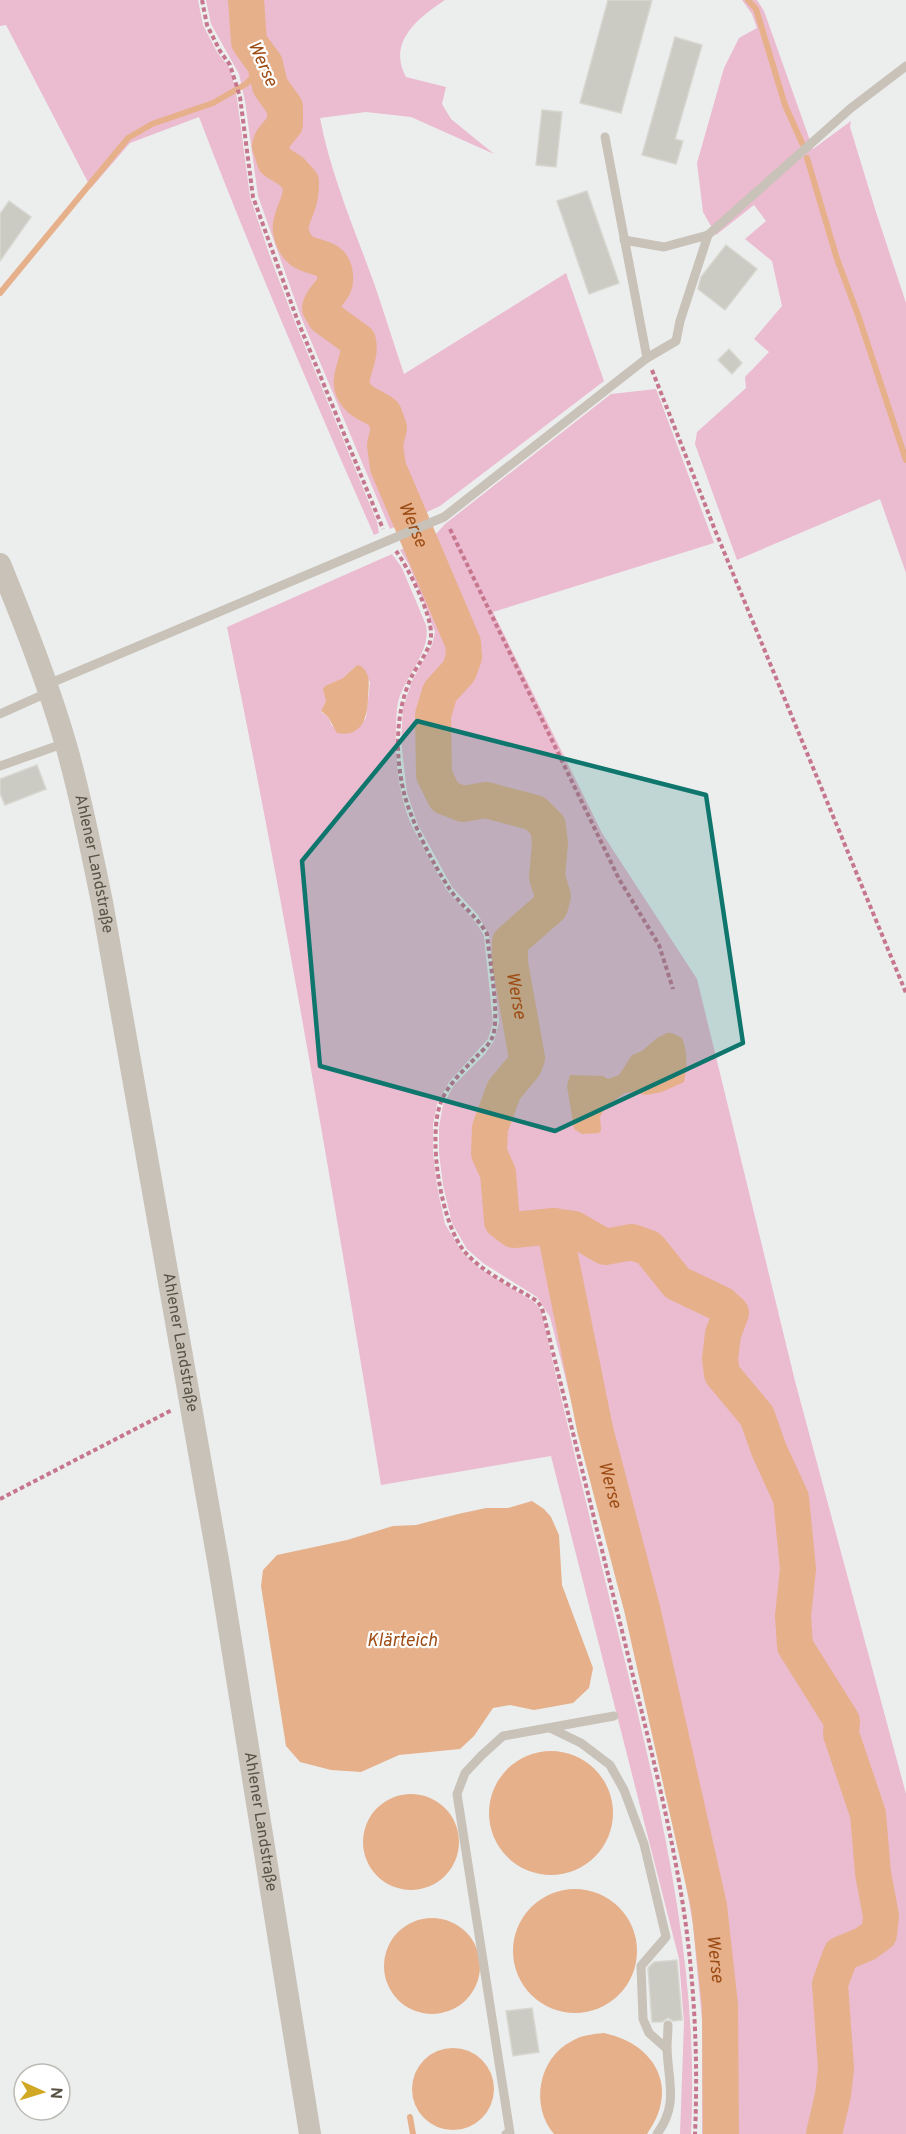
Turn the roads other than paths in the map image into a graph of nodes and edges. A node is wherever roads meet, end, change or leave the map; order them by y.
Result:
1 (906, 66) edge
2 (605, 137) dead end
3 (708, 235) junction
4 (624, 240) junction
5 (647, 358) junction
6 (0, 564) edge
7 (47, 689) junction
8 (0, 714) edge
9 (65, 743) junction
10 (0, 766) edge
11 (614, 1716) dead end
12 (549, 1728) junction
13 (668, 2025) dead end
14 (667, 2049) junction
15 (310, 2134) edge
16 (509, 2134) edge
17 (657, 2134) edge

1 - 3 lane
2 - 4 lane
3 - 4 lane
3 - 5 lane
4 - 5 lane
5 - 7 lane
6 - 7 street, Ahlener Landstraße
7 - 8 lane
7 - 9 street, Ahlener Landstraße
9 - 10 lane
9 - 15 street, Ahlener Landstraße
11 - 12 lane
12 - 14 lane
12 - 16 lane
13 - 14 lane
14 - 17 lane

